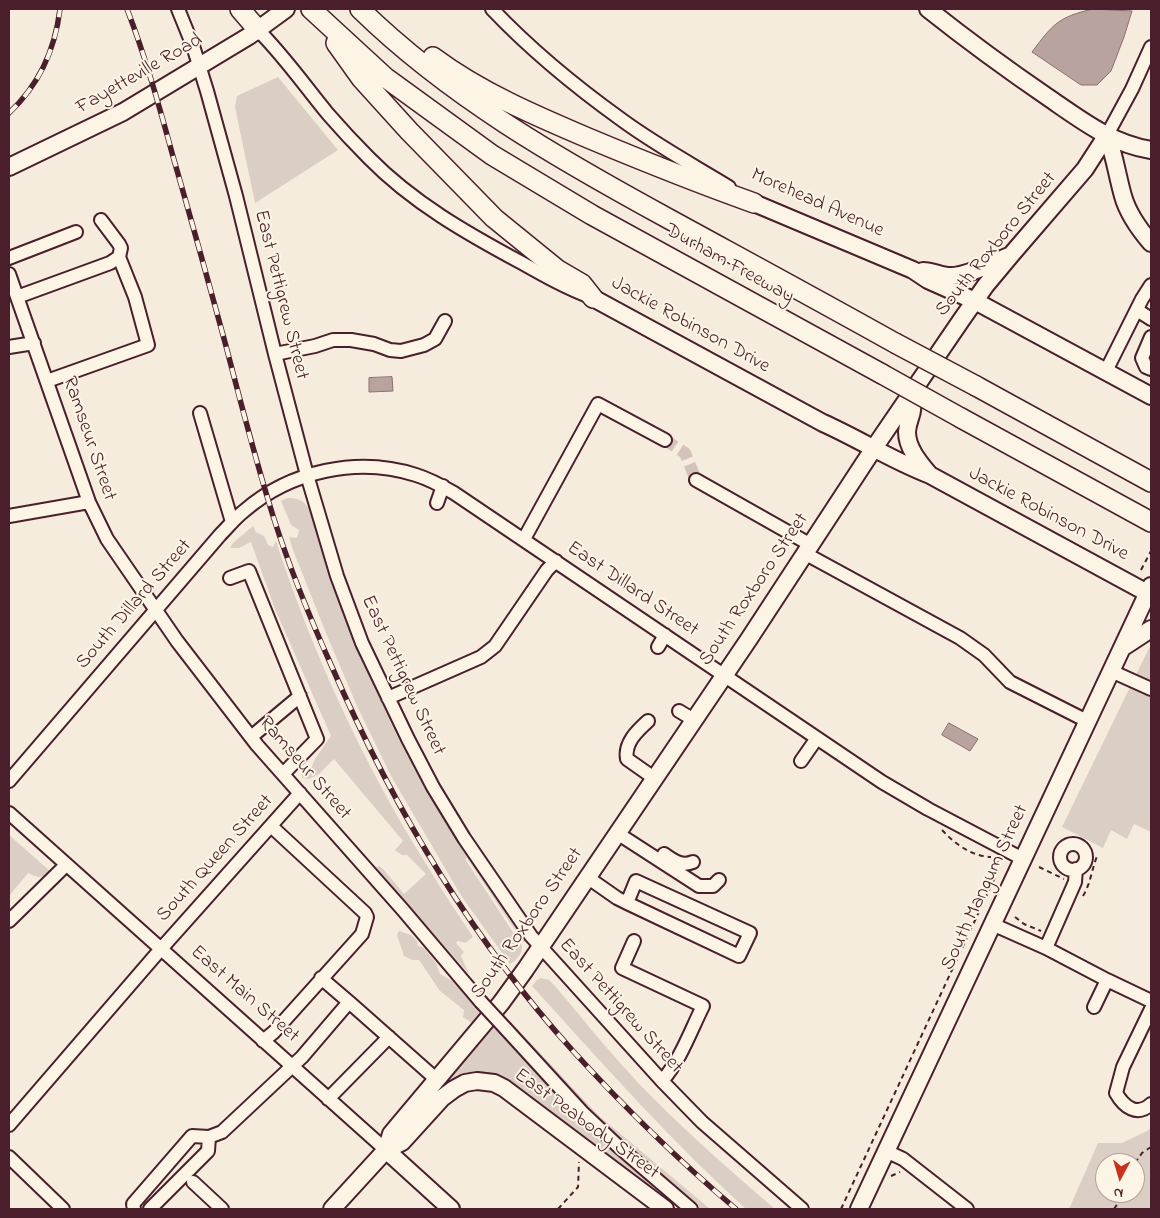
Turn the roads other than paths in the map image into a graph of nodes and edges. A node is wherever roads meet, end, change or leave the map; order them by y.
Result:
1 (178, 9) edge
2 (240, 9) edge
3 (286, 9) edge
4 (311, 9) edge
5 (492, 9) edge
6 (928, 9) edge
7 (362, 11) edge
8 (265, 25) junction
9 (1151, 47) edge
10 (200, 66) junction
11 (1108, 136) junction
12 (1151, 150) edge
13 (9, 167) edge
14 (754, 203) junction
15 (101, 220) dead end
16 (76, 232) dead end
17 (1151, 242) edge
18 (1011, 255) junction
19 (9, 258) edge
20 (119, 258) junction
21 (912, 270) junction
22 (9, 274) edge
23 (1151, 285) edge
24 (17, 297) junction
25 (593, 298) junction
26 (975, 301) junction
27 (1136, 310) junction
28 (1151, 319) edge
29 (445, 321) dead end
30 (1151, 337) edge
31 (34, 343) junction
32 (9, 347) edge
33 (275, 354) junction
34 (1151, 369) edge
35 (1106, 371) junction
36 (47, 381) junction
37 (1151, 396) edge
38 (910, 397) junction
39 (200, 413) dead end
40 (665, 440) tunnel mouth
41 (874, 448) junction
42 (307, 475) junction
43 (930, 475) junction
44 (696, 480) tunnel mouth
45 (1151, 482) edge
46 (442, 486) junction
47 (89, 502) junction
48 (437, 503) dead end
49 (9, 516) edge
50 (232, 522) junction
51 (1151, 522) edge
52 (524, 539) junction
53 (808, 550) junction
54 (556, 561) junction
55 (230, 578) dead end
56 (1150, 591) edge
57 (156, 611) junction
58 (1151, 629) edge
59 (665, 635) junction
60 (658, 647) dead end
61 (1122, 648) junction
62 (1111, 671) junction
63 (724, 675) junction
64 (1151, 689) edge
65 (300, 696) junction
66 (388, 698) junction
67 (680, 711) dead end
68 (694, 720) junction
69 (648, 721) dead end
70 (1087, 721) junction
71 (251, 737) junction
72 (817, 738) junction
73 (802, 761) dead end
74 (283, 774) junction
75 (654, 778) junction
76 (9, 781) edge
77 (300, 793) junction
78 (9, 813) edge
79 (271, 826) junction
80 (620, 829) junction
81 (653, 852) junction
82 (1023, 859) junction
83 (693, 862) dead end
84 (66, 865) junction
85 (1076, 869) dead end
86 (587, 877) junction
87 (719, 880) dead end
88 (626, 903) junction
89 (9, 921) edge
90 (992, 924) junction
91 (634, 941) dead end
92 (540, 947) junction
93 (1046, 948) junction
94 (160, 950) junction
95 (321, 978) junction
96 (1107, 980) junction
97 (1151, 1001) edge
98 (350, 1002) junction
99 (1094, 1007) dead end
100 (1151, 1009) edge
101 (389, 1037) junction
102 (264, 1041) junction
103 (292, 1066) junction
104 (436, 1079) junction
105 (662, 1081) junction
106 (328, 1099) junction
107 (1151, 1104) edge
108 (9, 1125) edge
109 (209, 1137) junction
110 (386, 1150) junction
111 (886, 1152) junction
112 (9, 1158) edge
113 (193, 1182) dead end
114 (63, 1209) edge
115 (134, 1209) edge
116 (150, 1209) edge
117 (222, 1209) edge
118 (332, 1209) edge
119 (451, 1209) edge
120 (665, 1209) edge
121 (691, 1209) edge
122 (802, 1209) edge
123 (859, 1209) edge
124 (967, 1209) edge

1 - 10 street, East Pettigrew Street
2 - 8 highway
3 - 8 main road, Fayetteville Road
4 - 25 highway
4 - 51 highway, Durham Freeway, bridge
5 - 14 street, Morehead Avenue
6 - 11 main road
7 - 14 highway
7 - 45 highway, Durham Freeway, bridge
8 - 10 main road, Fayetteville Road
8 - 25 street, Jackie Robinson Drive
9 - 11 street, South Roxboro Street
10 - 13 main road, Fayetteville Road
10 - 33 street, East Pettigrew Street
11 - 12 main road
11 - 17 main road
11 - 18 main road, South Roxboro Street
14 - 21 main road, Morehead Avenue
15 - 20 street
16 - 19 street
18 - 21 main road
18 - 26 main road, South Roxboro Street
20 - 24 street
20 - 36 street
21 - 26 main road, Morehead Avenue
22 - 24 street, Ramseur Street
23 - 27 street
24 - 31 street, Ramseur Street
25 - 41 main road, Jackie Robinson Drive
26 - 35 main road, Morehead Avenue
26 - 38 main road, South Roxboro Street
27 - 28 street
27 - 35 street
29 - 33 street
30 - 34 street
31 - 32 street
31 - 36 street, Ramseur Street
33 - 42 street, East Pettigrew Street
35 - 37 main road, Morehead Avenue
36 - 47 street, Ramseur Street
38 - 41 main road, South Roxboro Street
38 - 43 main road
39 - 50 street
40 - 52 street
41 - 43 main road, Jackie Robinson Drive
41 - 53 main road, South Roxboro Street
42 - 46 street, East Dillard Street
42 - 50 street, South Dillard Street
42 - 66 street, East Pettigrew Street
43 - 56 main road, Jackie Robinson Drive
44 - 53 street
46 - 48 street
46 - 52 street, East Dillard Street
47 - 49 street
47 - 57 street, Ramseur Street
50 - 57 street, South Dillard Street
52 - 54 street, East Dillard Street
53 - 63 main road, South Roxboro Street
53 - 70 street
54 - 59 street, East Dillard Street
54 - 66 street
55 - 65 street
56 - 61 main road, South Mangum Street
57 - 71 street, Ramseur Street
57 - 76 street, South Dillard Street
58 - 61 main road
59 - 60 street
59 - 63 street, East Dillard Street
61 - 62 main road, South Mangum Street
62 - 64 street
62 - 70 main road, South Mangum Street
63 - 68 main road, South Roxboro Street
63 - 72 street, East Dillard Street
65 - 71 street
65 - 74 street
66 - 92 street, East Pettigrew Street
67 - 68 street
68 - 75 main road, South Roxboro Street
69 - 75 street
70 - 82 main road, South Mangum Street
71 - 74 street, Ramseur Street
72 - 73 street
72 - 82 street, East Dillard Street
74 - 77 street, Ramseur Street
75 - 80 main road, South Roxboro Street
77 - 79 street, South Queen Street
77 - 121 street, Ramseur Street, bridge
78 - 84 street, East Main Street
79 - 94 street, South Queen Street
79 - 95 street
80 - 81 street
80 - 86 main road, South Roxboro Street
81 - 83 street
81 - 87 street
82 - 90 main road, South Mangum Street
84 - 89 street
84 - 94 street, East Main Street
85 - 93 street
86 - 88 street
86 - 92 main road, South Roxboro Street
88 - 88 street
90 - 93 street
90 - 111 main road, South Mangum Street
91 - 105 street
92 - 104 main road, South Roxboro Street
92 - 105 street, East Pettigrew Street
93 - 96 street
94 - 102 street, East Main Street
94 - 108 street, South Queen Street
95 - 98 street
95 - 102 street
96 - 97 street
96 - 99 street
98 - 101 street
98 - 103 street
100 - 107 street
101 - 104 street
101 - 106 street
102 - 103 street, East Main Street
103 - 106 street, East Main Street
103 - 109 street
104 - 110 main road, South Roxboro Street
105 - 122 street, East Pettigrew Street
106 - 110 street, East Main Street
109 - 115 street
109 - 116 street
110 - 118 main road
110 - 119 main road, East Main Street
110 - 120 main road, East Peabody Street
111 - 123 main road, South Mangum Street
111 - 124 street
112 - 114 street
113 - 117 street

